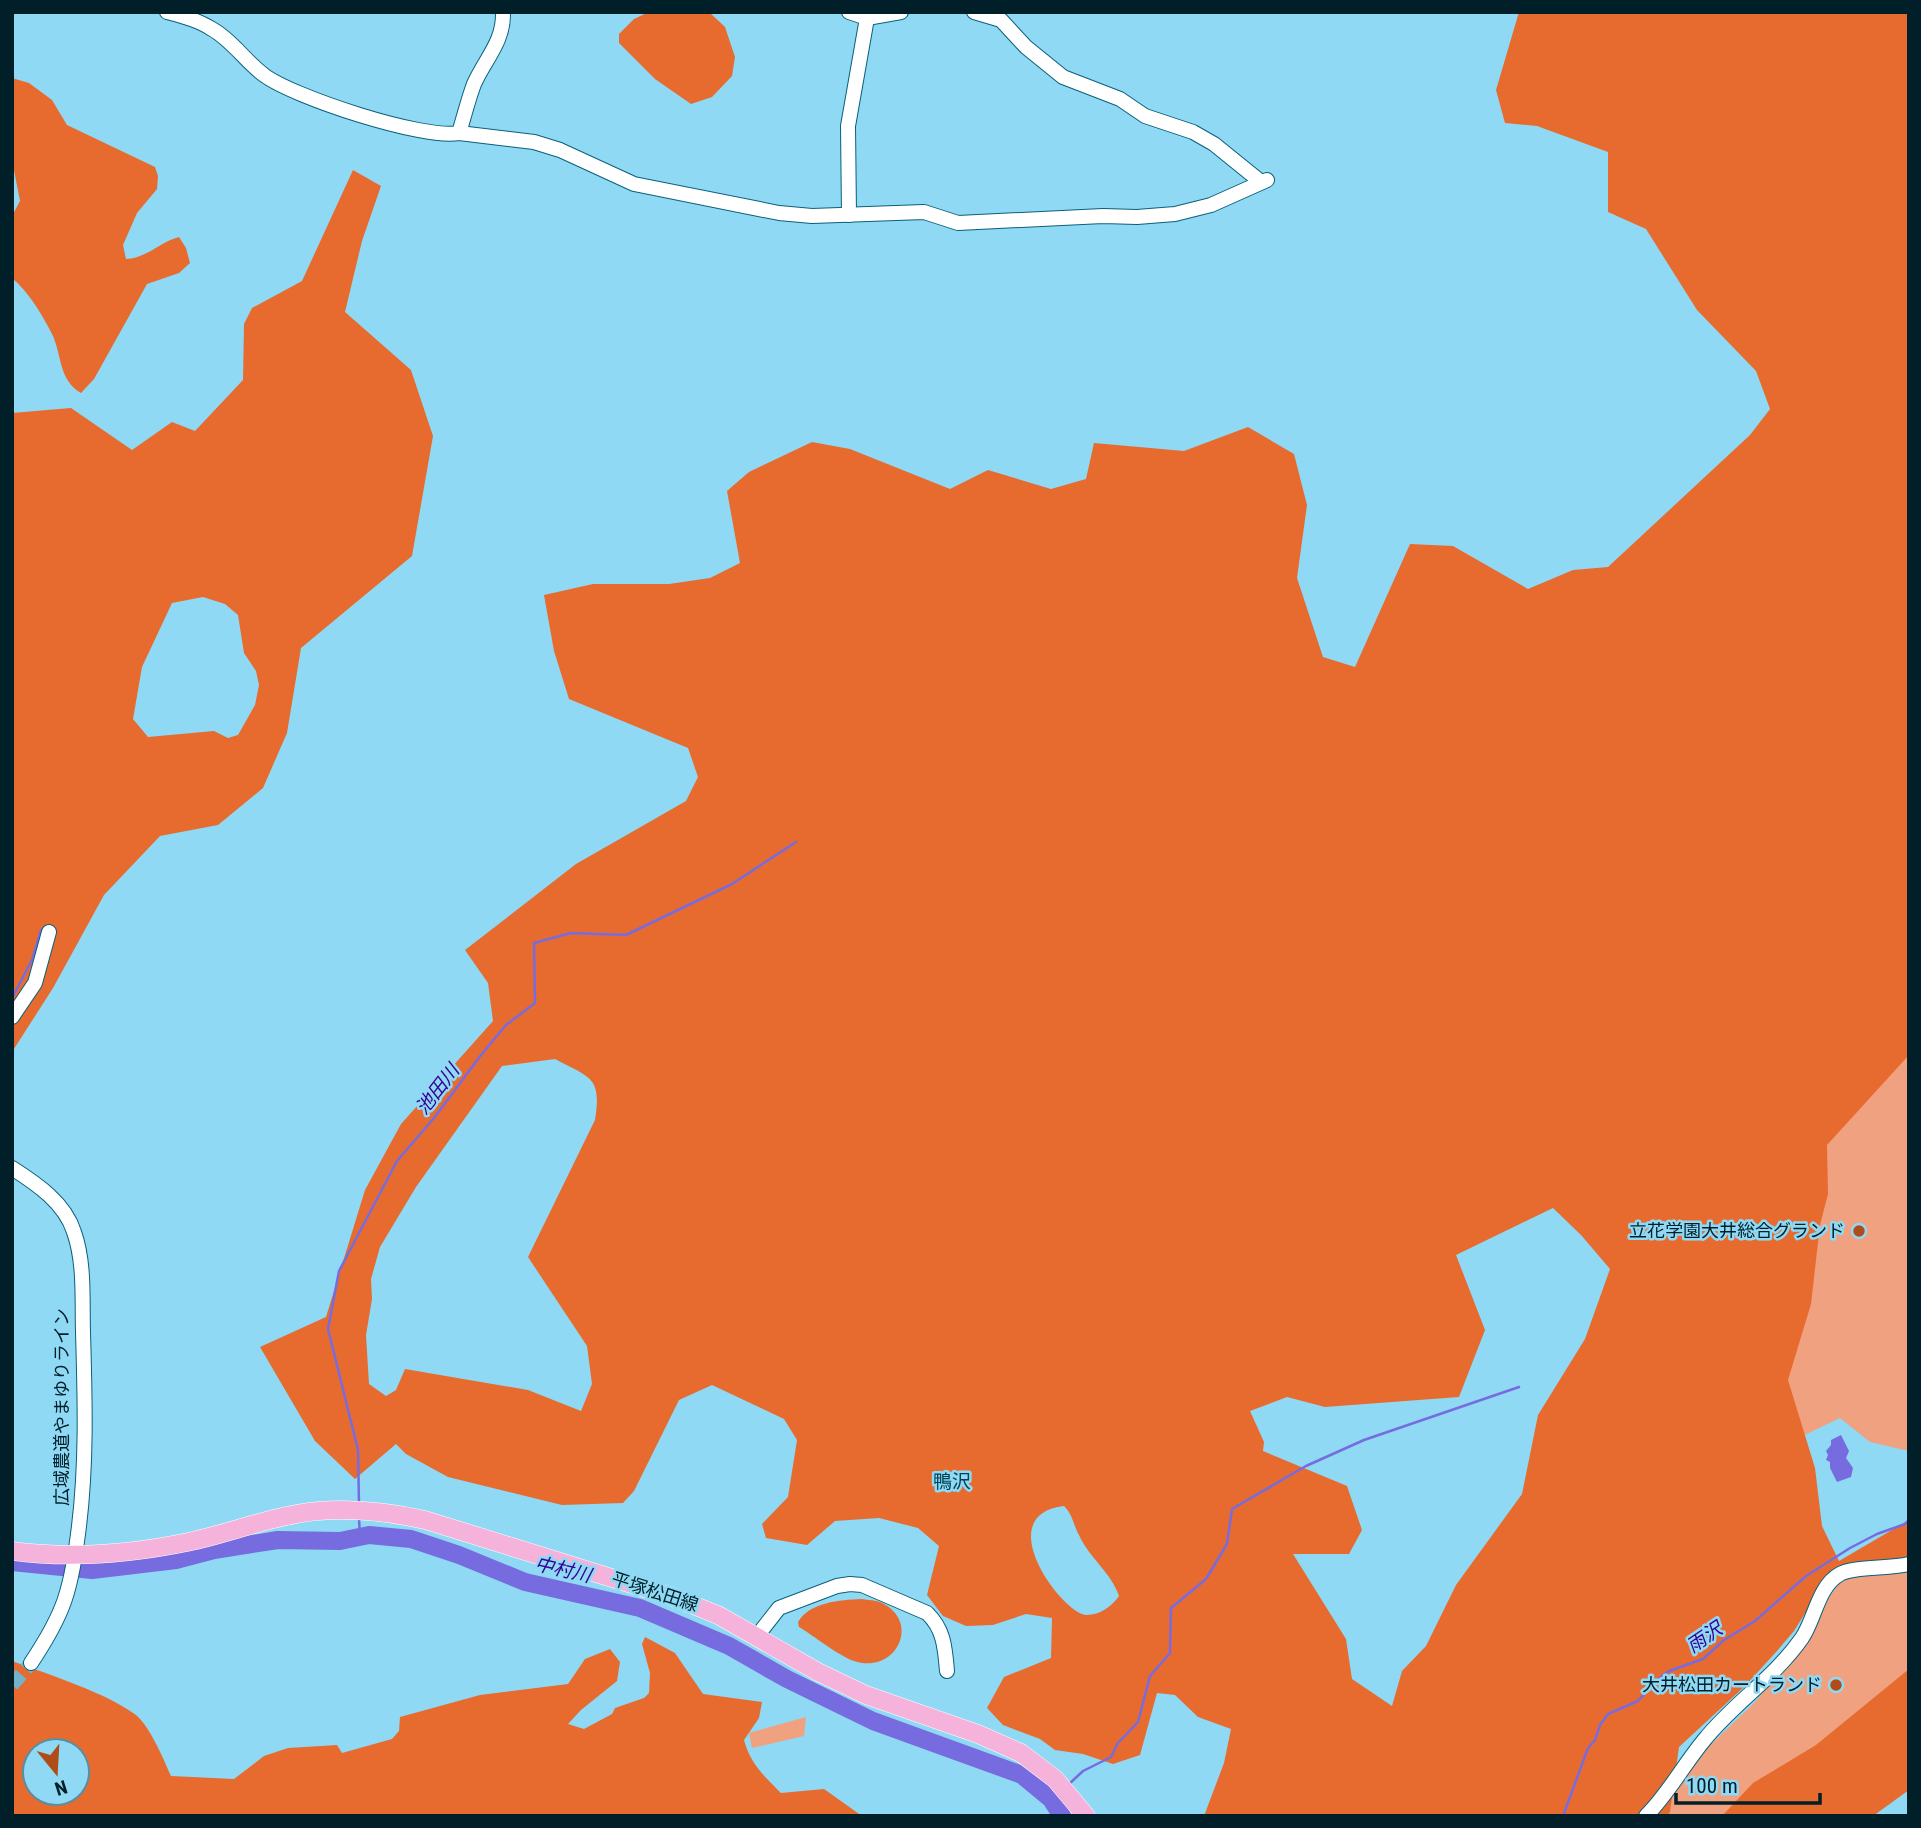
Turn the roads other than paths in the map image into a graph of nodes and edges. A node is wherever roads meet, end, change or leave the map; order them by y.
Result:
1 (167, 12) edge
2 (503, 12) edge
3 (849, 12) edge
4 (901, 12) edge
5 (974, 12) edge
6 (867, 18) junction
7 (458, 133) junction
8 (849, 215) junction
9 (49, 932) dead end
10 (12, 1017) edge
11 (12, 1168) edge
12 (12, 1551) edge
13 (74, 1560) junction
14 (1909, 1564) edge
15 (757, 1636) junction
16 (31, 1663) tunnel mouth
17 (947, 1671) dead end
18 (1086, 1816) edge
19 (1646, 1816) edge

1 - 7 street
2 - 7 street
3 - 6 street
4 - 6 street
5 - 8 street
6 - 8 street
7 - 8 street
9 - 10 street
11 - 13 street, 広域農道やまゆりライン
12 - 13 main road, 平塚松田線
13 - 15 main road, 平塚松田線
13 - 16 street, 広域農道やまゆりライン
14 - 19 street
15 - 17 street
15 - 18 main road, 平塚松田線

